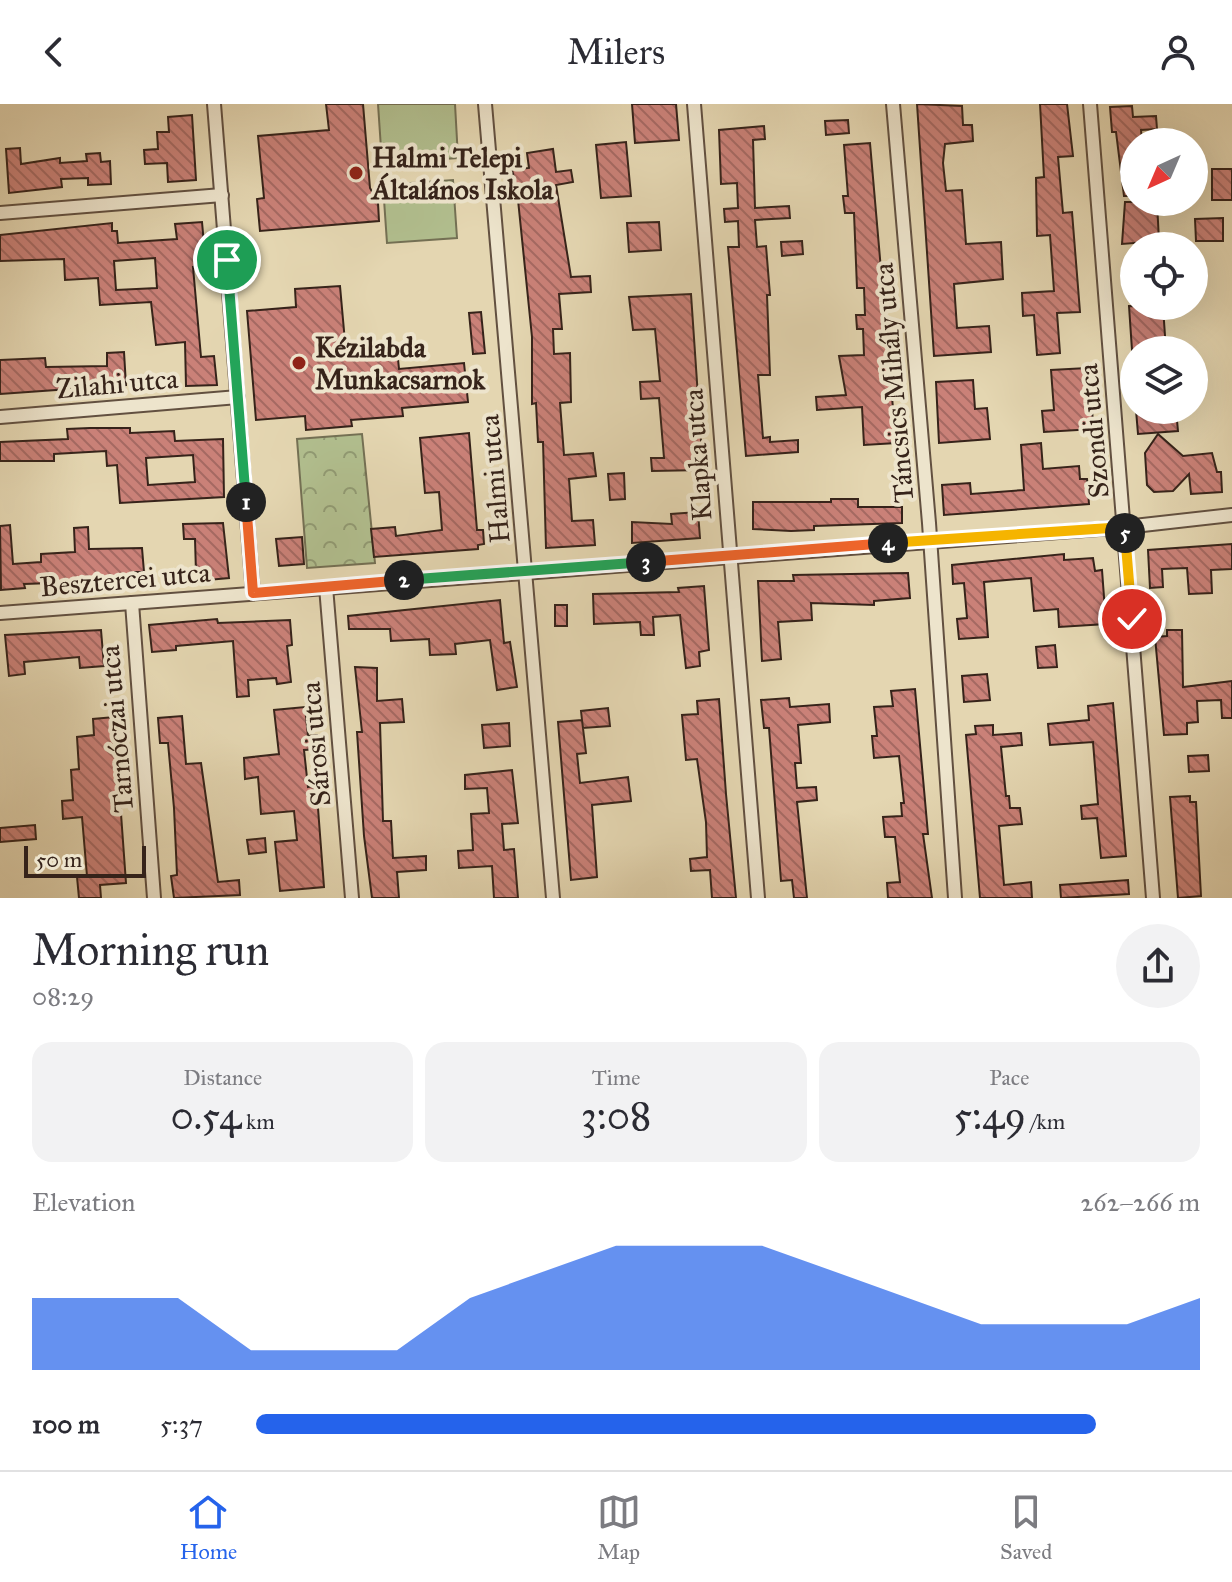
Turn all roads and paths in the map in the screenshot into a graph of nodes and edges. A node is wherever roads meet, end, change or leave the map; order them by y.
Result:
1 (214, 104) edge
2 (485, 104) edge
3 (694, 104) edge
4 (893, 104) edge
5 (1090, 104) edge
6 (222, 195) junction
7 (0, 213) edge
8 (238, 397) junction
9 (0, 417) edge
10 (1232, 515) edge
11 (1125, 527) junction
12 (930, 540) junction
13 (730, 557) junction
14 (526, 571) junction
15 (326, 587) junction
16 (253, 593) junction
17 (132, 603) junction
18 (0, 613) edge
19 (154, 898) edge
20 (352, 898) edge
21 (553, 898) edge
22 (758, 898) edge
23 (955, 898) edge
24 (1153, 898) edge

1 - 6 street
2 - 14 street, Halmi utca
3 - 13 street, Klapka utca
4 - 12 street, Táncsics Mihály utca
5 - 11 street, Szondi utca
6 - 7 street
6 - 8 street
8 - 9 street, Zilahi utca
8 - 16 street
10 - 11 street
11 - 12 street
11 - 24 street, Szondi utca
12 - 13 street
12 - 23 street, Táncsics Mihály utca
13 - 14 street
13 - 22 street, Klapka utca
14 - 15 street, Besztercei utca
14 - 21 street, Halmi utca
15 - 16 street, Besztercei utca
15 - 20 street, Sárosi utca
16 - 17 street, Besztercei utca
17 - 18 street, Besztercei utca
17 - 19 street, Tarnóczai utca

